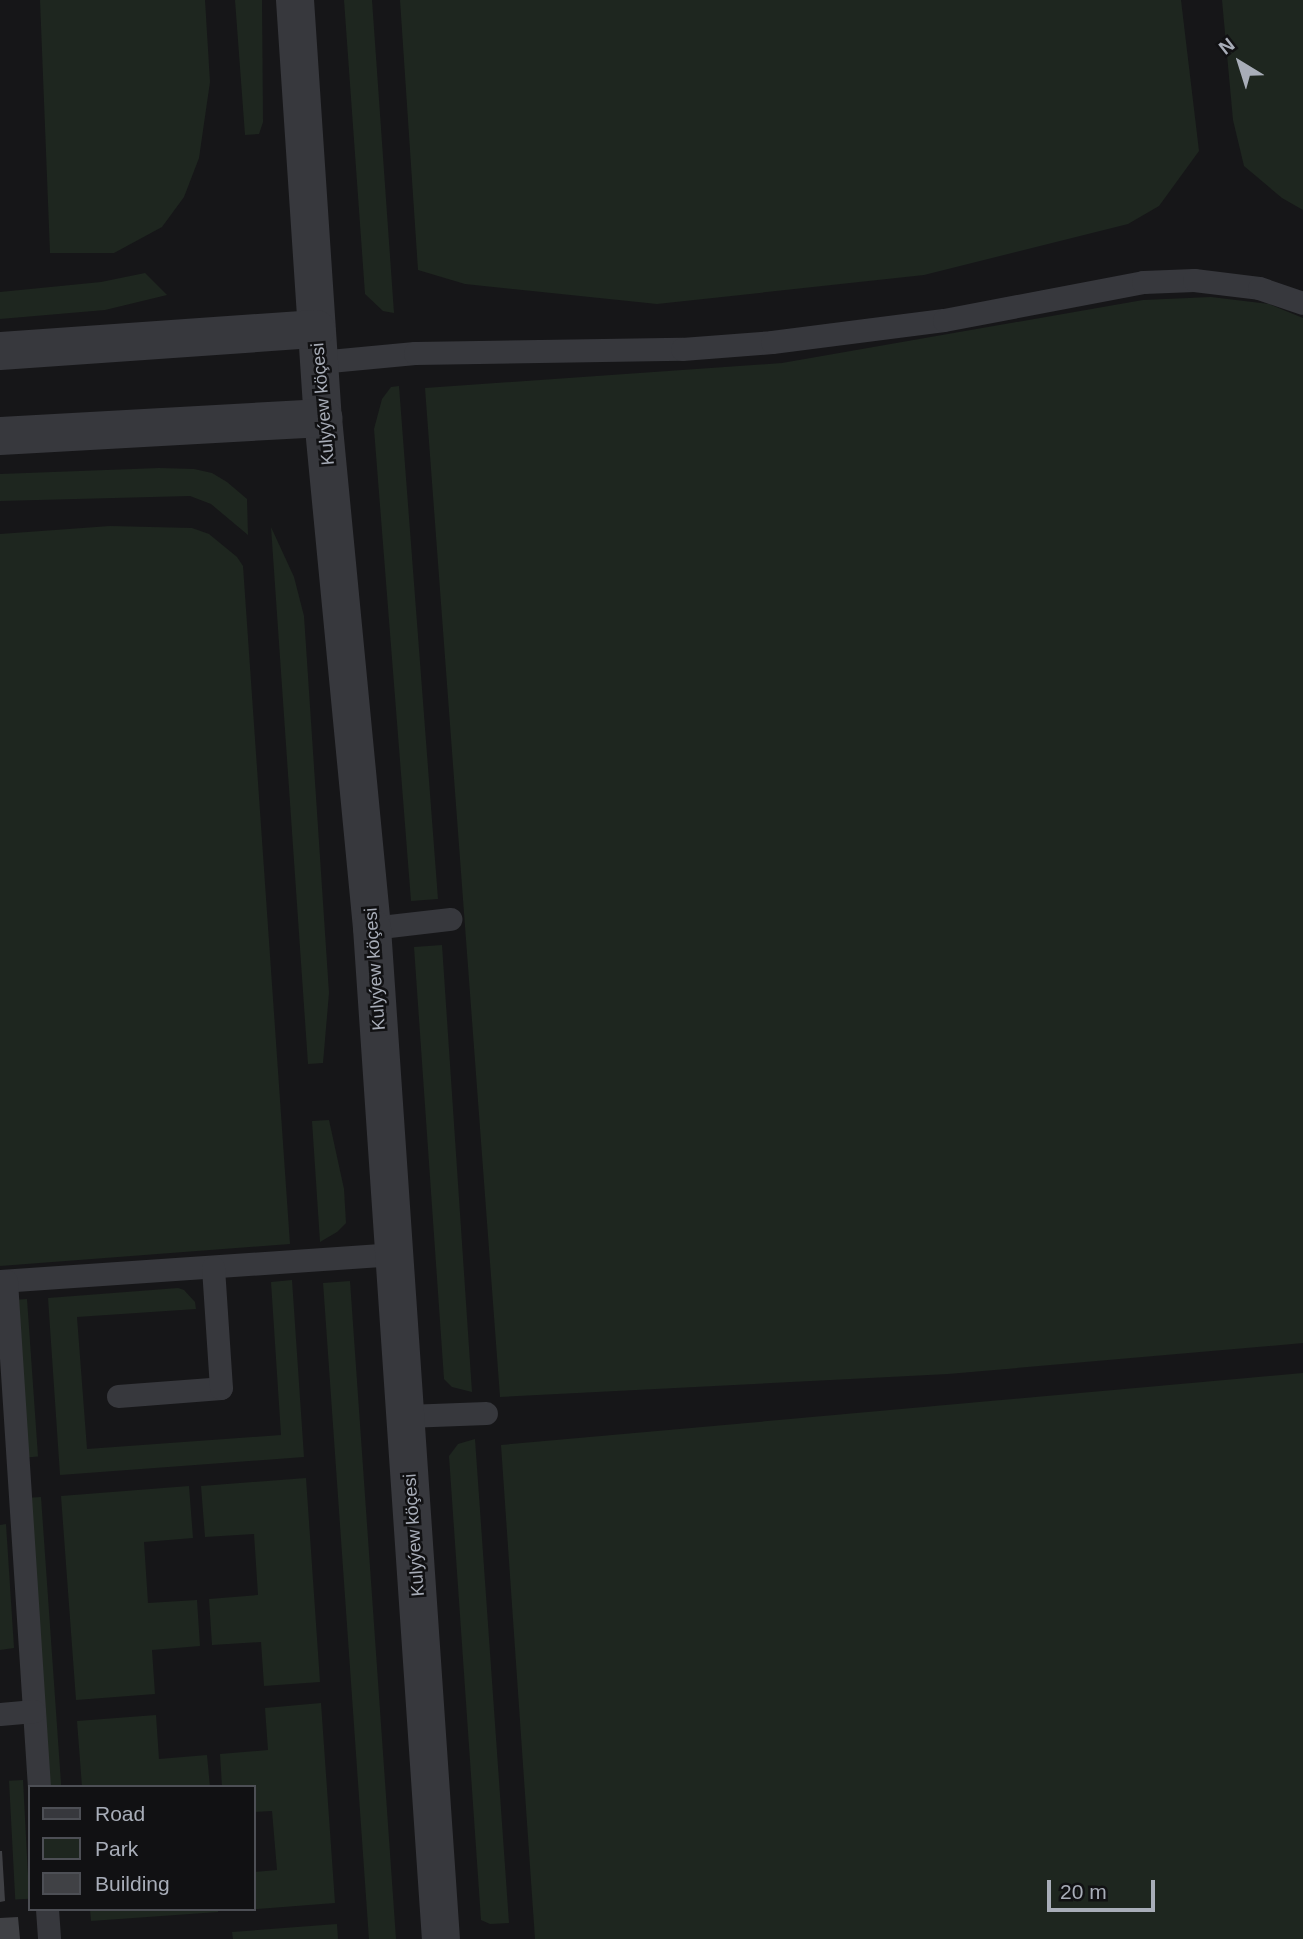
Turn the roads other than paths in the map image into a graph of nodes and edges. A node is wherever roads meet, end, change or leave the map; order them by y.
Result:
1 (295, 0) edge
2 (1303, 303) edge
3 (318, 346) junction
4 (0, 351) edge
5 (323, 418) junction
6 (0, 436) edge
7 (450, 919) dead end
8 (372, 928) junction
9 (395, 1254) junction
10 (213, 1267) junction
11 (3, 1281) edge
12 (118, 1396) dead end
13 (486, 1413) dead end
14 (405, 1416) junction
15 (34, 1711) junction
16 (0, 1714) edge
17 (39, 1785) edge
18 (47, 1911) edge
19 (48, 1939) edge
20 (441, 1939) edge

1 - 3 street, Kulyýew köçesi
2 - 3 lane
3 - 4 street
3 - 5 street, Kulyýew köçesi
5 - 6 street
5 - 8 street, Kulyýew köçesi
7 - 8 lane
8 - 9 street, Kulyýew köçesi
9 - 10 lane
9 - 14 street, Kulyýew köçesi
10 - 11 lane
10 - 12 lane
11 - 15 lane
13 - 14 lane
14 - 20 street, Kulyýew köçesi
15 - 16 lane
15 - 17 lane
18 - 19 lane

